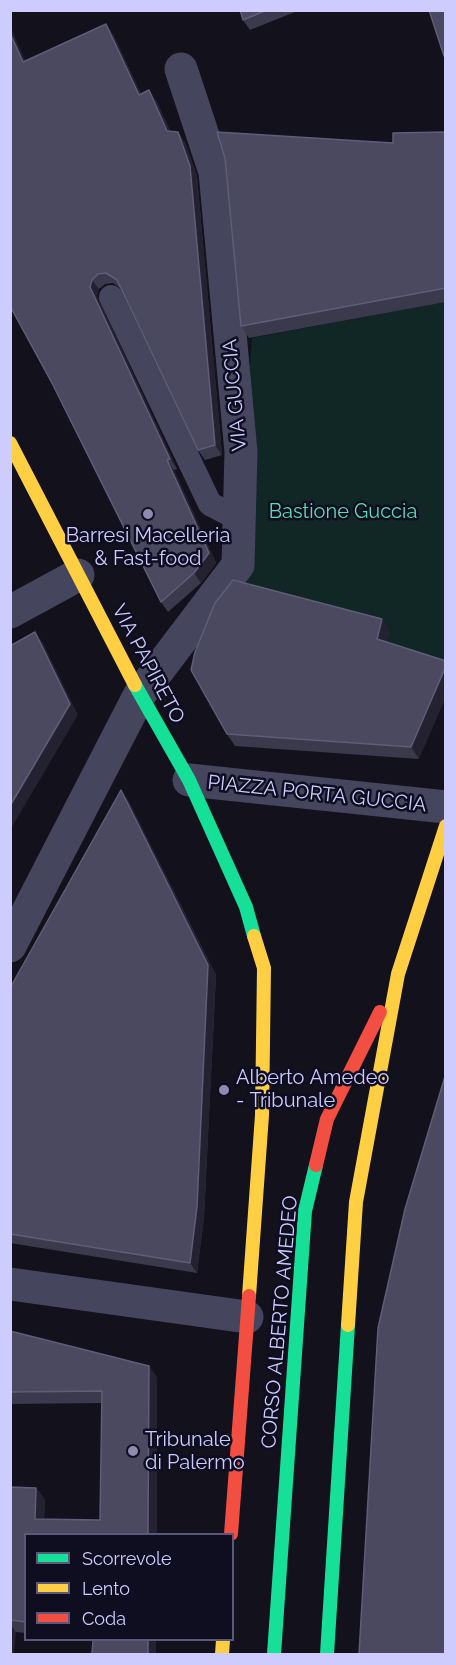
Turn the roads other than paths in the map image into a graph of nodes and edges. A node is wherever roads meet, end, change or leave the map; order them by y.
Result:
1 (181, 69) dead end
2 (111, 297) edge
3 (10, 442) edge
4 (239, 519) junction
5 (78, 575) junction
6 (10, 612) edge
7 (140, 694) junction
8 (189, 780) junction
9 (446, 807) edge
10 (446, 826) edge
11 (246, 906) joint
12 (10, 946) edge
13 (398, 974) junction
14 (10, 1284) edge
15 (248, 1317) junction
16 (231, 1533) edge
17 (274, 1654) edge
18 (327, 1654) edge

1 - 4 street, VIA GUCCIA
2 - 4 lane
3 - 5 street, VIA PAPIRETO
4 - 7 street, VIA GUCCIA
5 - 6 street
5 - 7 street, VIA PAPIRETO
7 - 8 street, VIA PAPIRETO
7 - 12 street, VIA GUCCIA
8 - 9 street, PIAZZA PORTA GUCCIA
8 - 11 street, VIA PAPIRETO
10 - 13 street, CORSO ALBERTO AMEDEO
11 - 15 street, CORSO ALBERTO AMEDEO
13 - 17 street, CORSO ALBERTO AMEDEO
13 - 18 street, CORSO ALBERTO AMEDEO
14 - 15 street
15 - 16 street, CORSO ALBERTO AMEDEO

